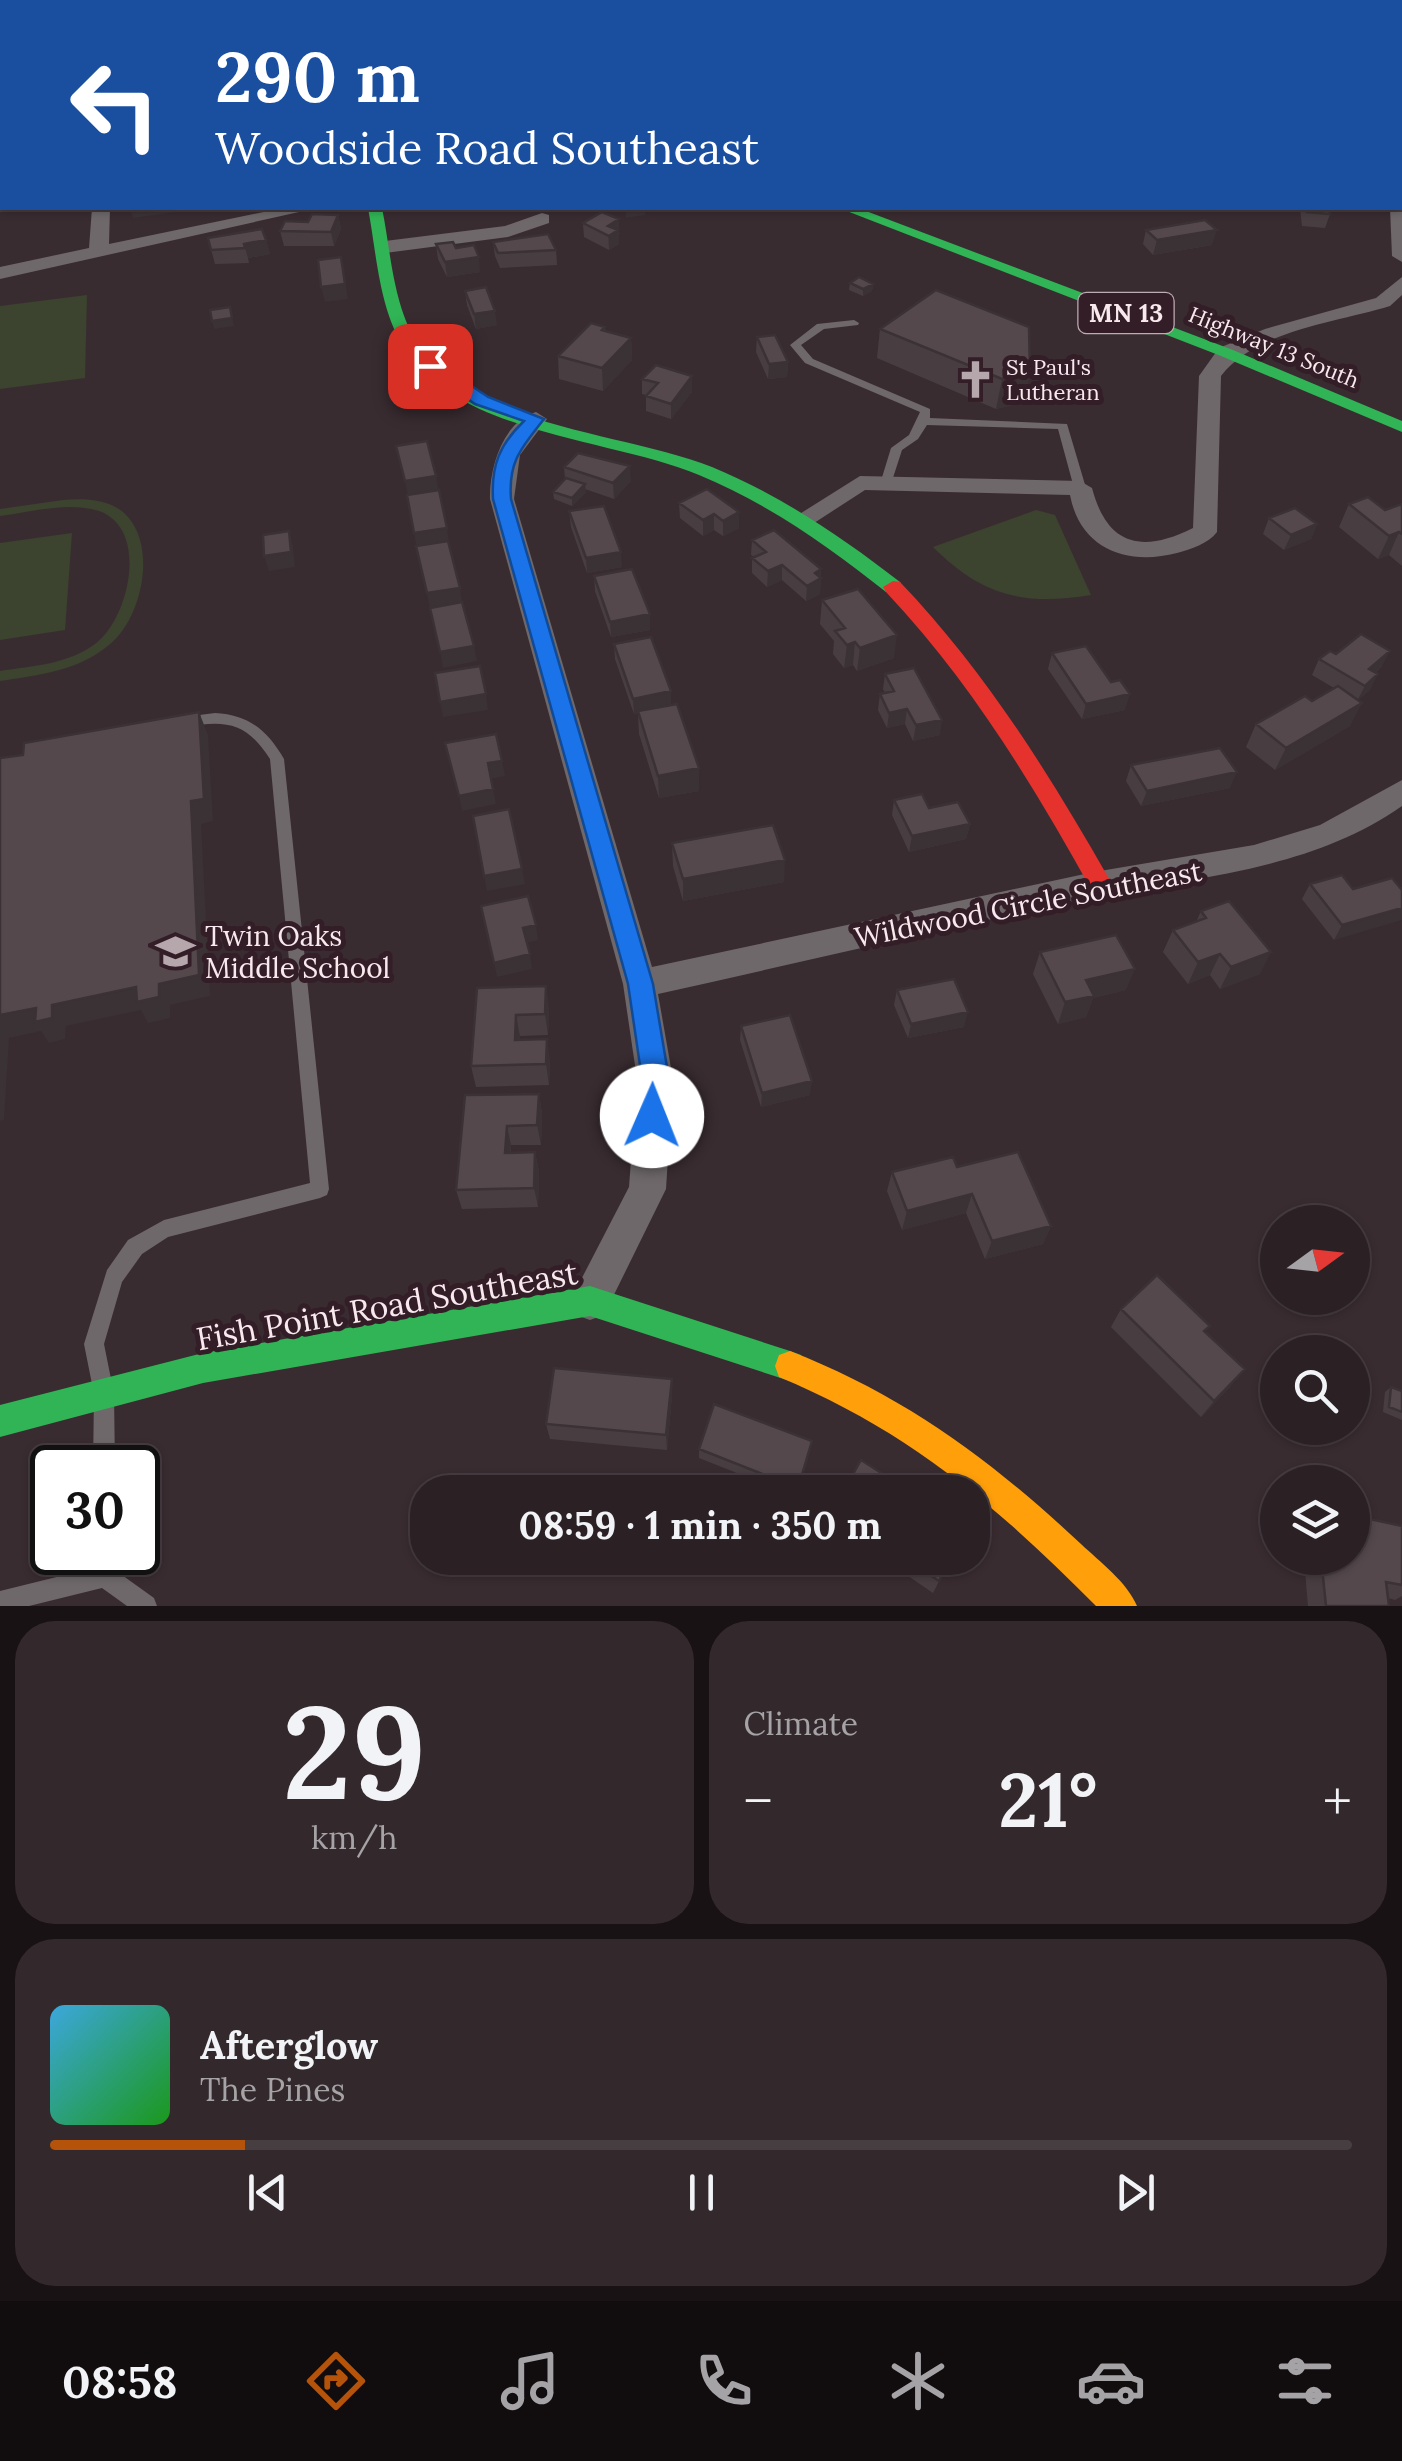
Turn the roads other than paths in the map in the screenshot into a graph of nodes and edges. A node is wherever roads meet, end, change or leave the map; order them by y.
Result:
1 (101, 210) edge
2 (298, 210) edge
3 (375, 210) edge
4 (851, 210) edge
5 (1399, 210) edge
6 (542, 220) dead end
7 (385, 247) junction
8 (99, 252) junction
9 (1402, 256) edge
10 (0, 273) edge
11 (1402, 283) edge
12 (854, 323) dead end
13 (1227, 353) junction
14 (536, 419) junction
15 (923, 420) junction
16 (1402, 427) edge
17 (886, 484) junction
18 (1080, 488) junction
19 (802, 520) junction
20 (169, 724) edge
21 (1402, 791) edge
22 (1100, 884) junction
23 (640, 984) junction
24 (590, 1301) junction
25 (104, 1394) junction
26 (0, 1421) edge
27 (104, 1445) edge
28 (74, 1575) edge
29 (115, 1575) edge
30 (0, 1602) edge
31 (146, 1606) edge
32 (1120, 1606) edge

1 - 8 street
2 - 8 street
3 - 7 street
4 - 13 street, Highway 13 South / MN 13
5 - 9 street
6 - 7 street
7 - 14 street
8 - 10 street
11 - 13 street
12 - 15 lane
13 - 16 street, Highway 13 South / MN 13
13 - 18 street
14 - 19 street
14 - 23 street
15 - 17 lane
15 - 18 lane
17 - 18 street
17 - 19 street
19 - 22 street
20 - 25 lane
21 - 22 street, Wildwood Circle Southeast
22 - 23 street, Wildwood Circle Southeast
23 - 24 street
24 - 25 street, Fish Point Road Southeast
24 - 32 street, Fish Point Road Southeast
25 - 26 street, Fish Point Road Southeast
25 - 27 lane
28 - 30 lane
29 - 31 lane

